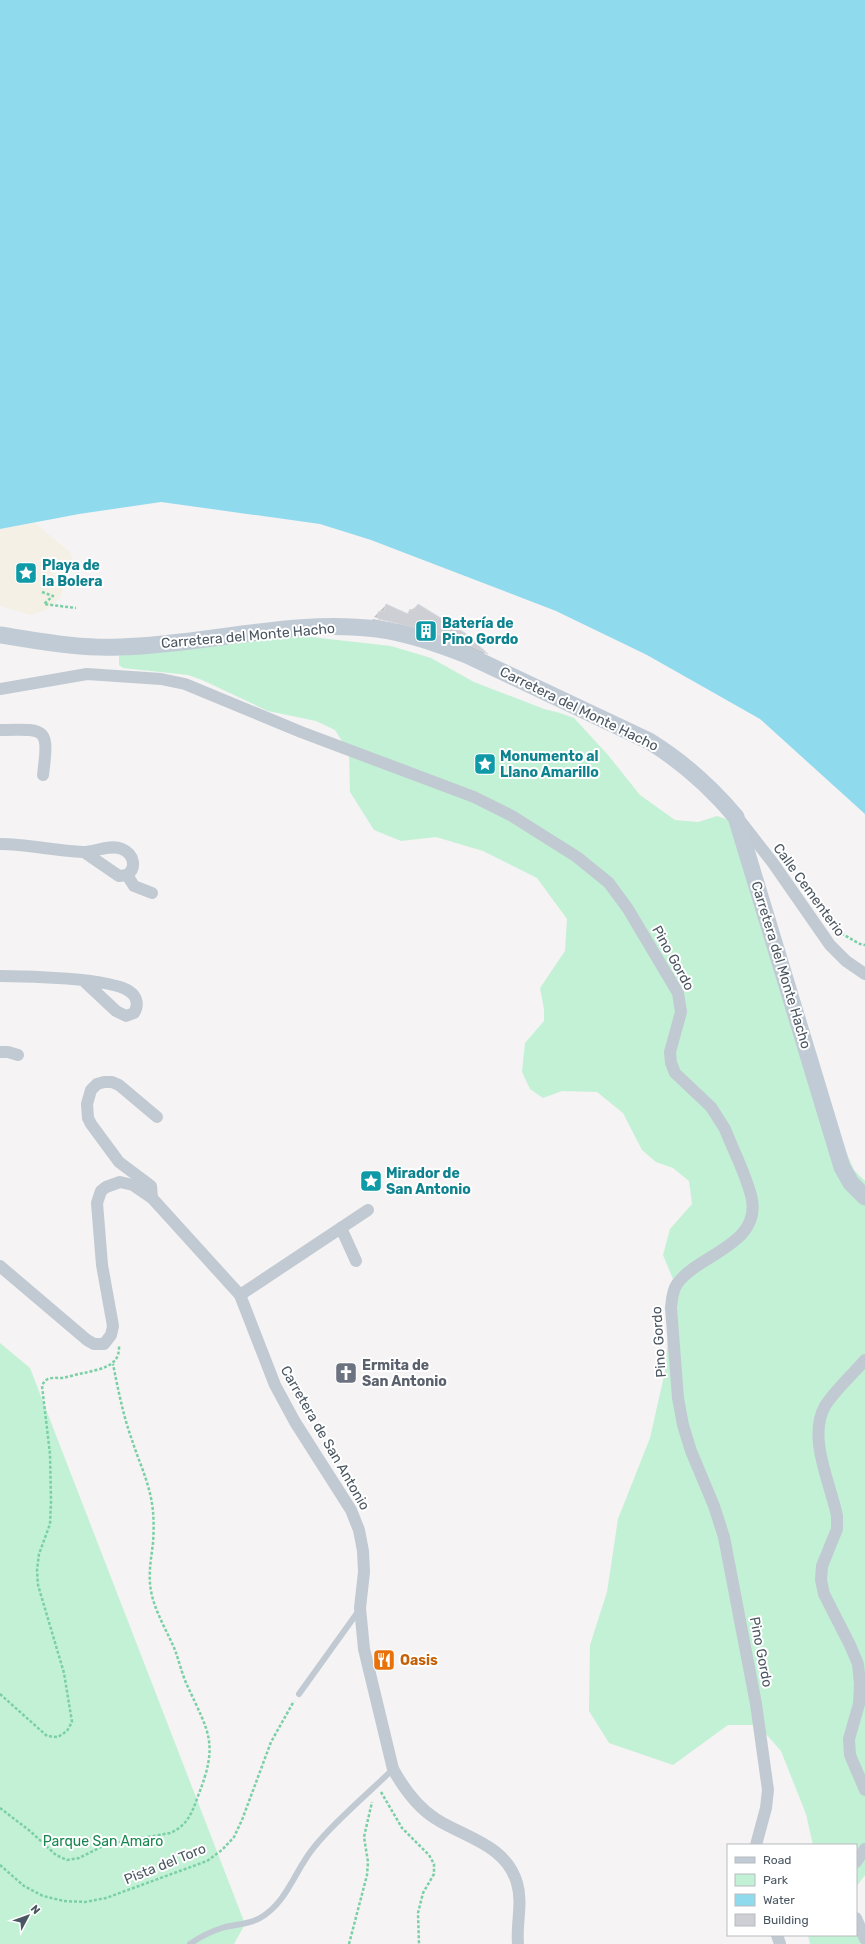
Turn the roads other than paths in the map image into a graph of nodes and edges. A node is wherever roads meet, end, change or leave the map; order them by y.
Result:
1 (0, 635) edge
2 (0, 689) edge
3 (0, 730) edge
4 (43, 775) dead end
5 (736, 817) junction
6 (0, 844) edge
7 (84, 852) junction
8 (127, 875) junction
9 (152, 894) dead end
10 (865, 974) edge
11 (0, 976) edge
12 (84, 981) dead end
13 (0, 1052) edge
14 (18, 1055) dead end
15 (157, 1117) dead end
16 (865, 1197) edge
17 (152, 1198) junction
18 (368, 1210) dead end
19 (341, 1228) junction
20 (356, 1261) dead end
21 (0, 1266) edge
22 (240, 1295) junction
23 (865, 1360) edge
24 (360, 1608) junction
25 (299, 1694) road end
26 (393, 1769) junction
27 (865, 1790) edge
28 (756, 1844) edge
29 (865, 1849) edge
30 (857, 1861) edge
31 (857, 1920) edge
32 (865, 1939) edge
33 (190, 1944) edge
34 (518, 1944) edge

1 - 5 main road, Carretera del Monte Hacho
2 - 28 street, Pino Gordo
3 - 4 street
5 - 10 street, Calle Cementerio
5 - 16 main road, Carretera del Monte Hacho
6 - 7 street
7 - 8 street
7 - 8 street
8 - 9 street
11 - 12 street
13 - 14 street
15 - 17 street
17 - 21 street, Carretera de San Antonio
17 - 22 street, Carretera de San Antonio
18 - 19 street
19 - 20 street
19 - 22 street
22 - 24 street, Carretera de San Antonio
23 - 27 street
24 - 25 lane
24 - 26 street, Carretera de San Antonio
26 - 33 lane
26 - 34 street, Carretera de San Antonio
29 - 30 street
31 - 32 street

